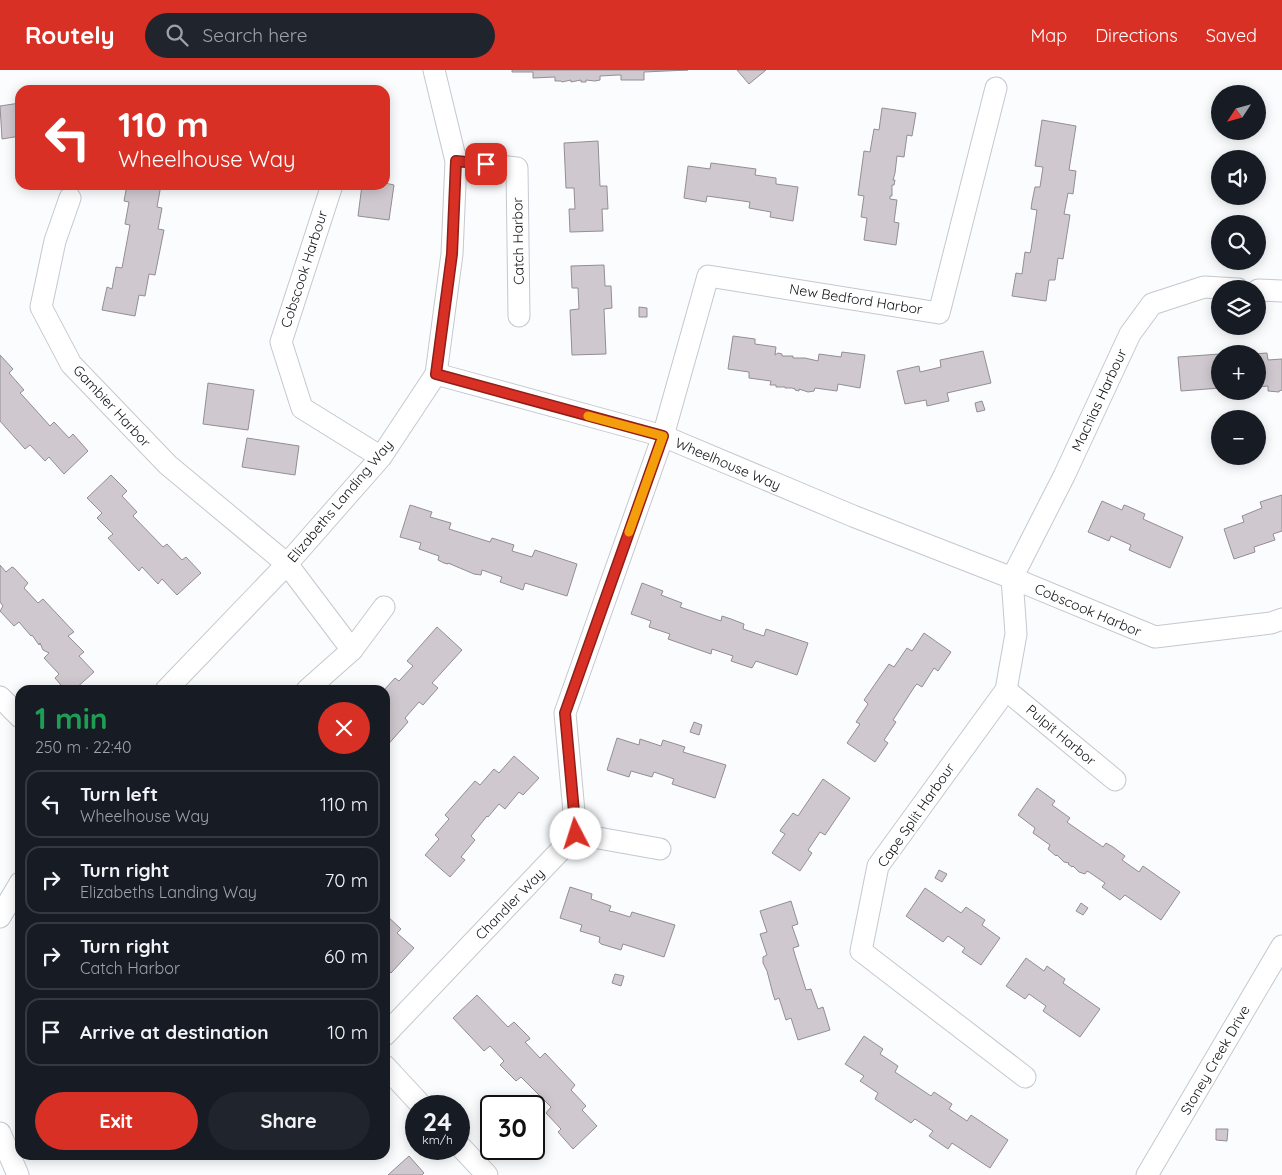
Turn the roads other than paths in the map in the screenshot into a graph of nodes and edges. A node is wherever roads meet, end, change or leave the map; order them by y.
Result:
1 (434, 70) edge
2 (996, 88) dead end
3 (456, 161) junction
4 (330, 190) edge
5 (70, 198) dead end
6 (1211, 287) edge
7 (1266, 290) edge
8 (1282, 291) edge
9 (519, 316) dead end
10 (436, 374) junction
11 (663, 436) junction
12 (381, 457) junction
13 (287, 564) junction
14 (1012, 578) junction
15 (384, 607) dead end
16 (1282, 619) edge
17 (352, 650) junction
18 (171, 685) edge
19 (313, 685) edge
20 (1006, 690) junction
21 (0, 697) edge
22 (15, 712) edge
23 (1116, 780) dead end
24 (576, 834) junction
25 (660, 849) dead end
26 (15, 892) edge
27 (0, 917) edge
28 (1282, 946) edge
29 (390, 1029) edge
30 (390, 1071) edge
31 (1025, 1077) dead end
32 (412, 1095) edge
33 (0, 1134) edge
34 (470, 1157) edge
35 (18, 1175) edge
36 (486, 1175) edge
37 (1147, 1175) edge

1 - 3 street, Elizabeths Landing Way
2 - 11 street, New Bedford Harbor
3 - 9 street, Catch Harbor
3 - 10 street, Elizabeths Landing Way
4 - 12 street, Cobscook Harbour
5 - 13 street, Gambier Harbor
6 - 14 street, Machias Harbour
7 - 8 street
10 - 11 street, Wheelhouse Way
10 - 12 street, Elizabeths Landing Way
11 - 14 street, Wheelhouse Way
11 - 24 street
12 - 13 street, Elizabeths Landing Way
13 - 17 street, Gambier Harbor
13 - 18 street, Elizabeths Landing Way
14 - 16 street, Cobscook Harbor
14 - 20 street, Cape Split Harbour
15 - 17 street
17 - 19 street
20 - 23 street, Pulpit Harbor
20 - 31 street, Cape Split Harbour
21 - 22 street
24 - 25 street
24 - 29 street, Chandler Way
26 - 27 street
28 - 37 street, Stoney Creek Drive
30 - 32 street
33 - 35 street
34 - 36 street

